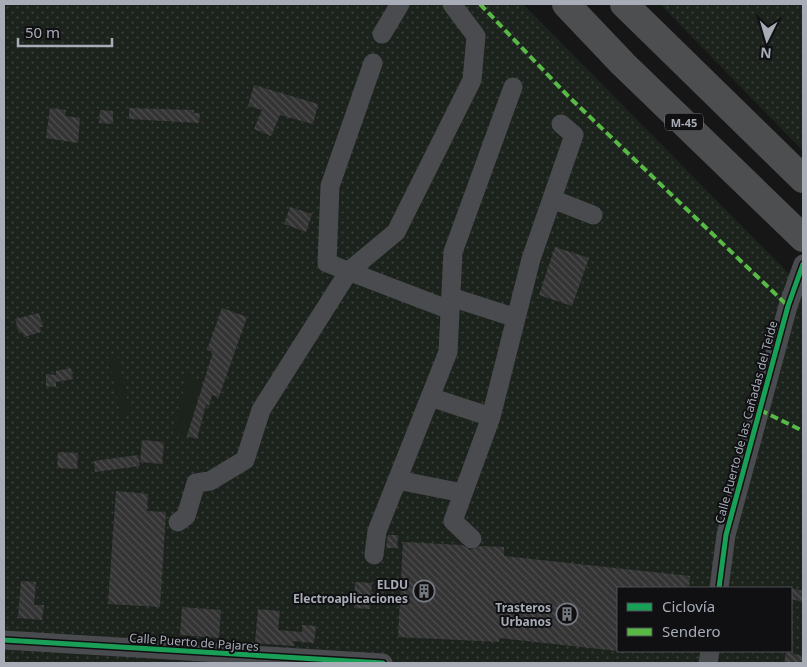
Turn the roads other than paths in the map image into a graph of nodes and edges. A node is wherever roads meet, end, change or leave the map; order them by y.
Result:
1 (400, 4) edge
2 (452, 4) edge
3 (566, 4) edge
4 (624, 4) edge
5 (382, 34) dead end
6 (373, 63) dead end
7 (512, 87) dead end
8 (561, 124) dead end
9 (803, 179) edge
10 (552, 199) junction
11 (593, 215) dead end
12 (803, 238) edge
13 (803, 264) edge
14 (349, 271) junction
15 (450, 303) junction
16 (516, 318) junction
17 (430, 397) junction
18 (491, 417) junction
19 (397, 480) junction
20 (463, 493) junction
21 (178, 522) dead end
22 (472, 539) dead end
23 (374, 555) dead end
24 (718, 587) edge
25 (4, 640) edge
26 (167, 657) edge
27 (333, 662) edge
28 (383, 663) edge

1 - 5 street
2 - 14 street
3 - 12 highway, M-45
4 - 9 highway
6 - 14 street
7 - 15 street
8 - 10 street
10 - 11 street
10 - 16 street
13 - 24 street, Calle Puerto de las Cañadas del Teide
14 - 15 street
14 - 21 street
15 - 16 street
15 - 17 street
16 - 18 street
17 - 18 street
17 - 19 street
18 - 20 street
19 - 20 street
19 - 23 street
20 - 22 street
25 - 26 street, Calle Puerto de Pajares
26 - 27 street, Calle Puerto de Pajares
27 - 28 street, Calle Puerto de Pajares

